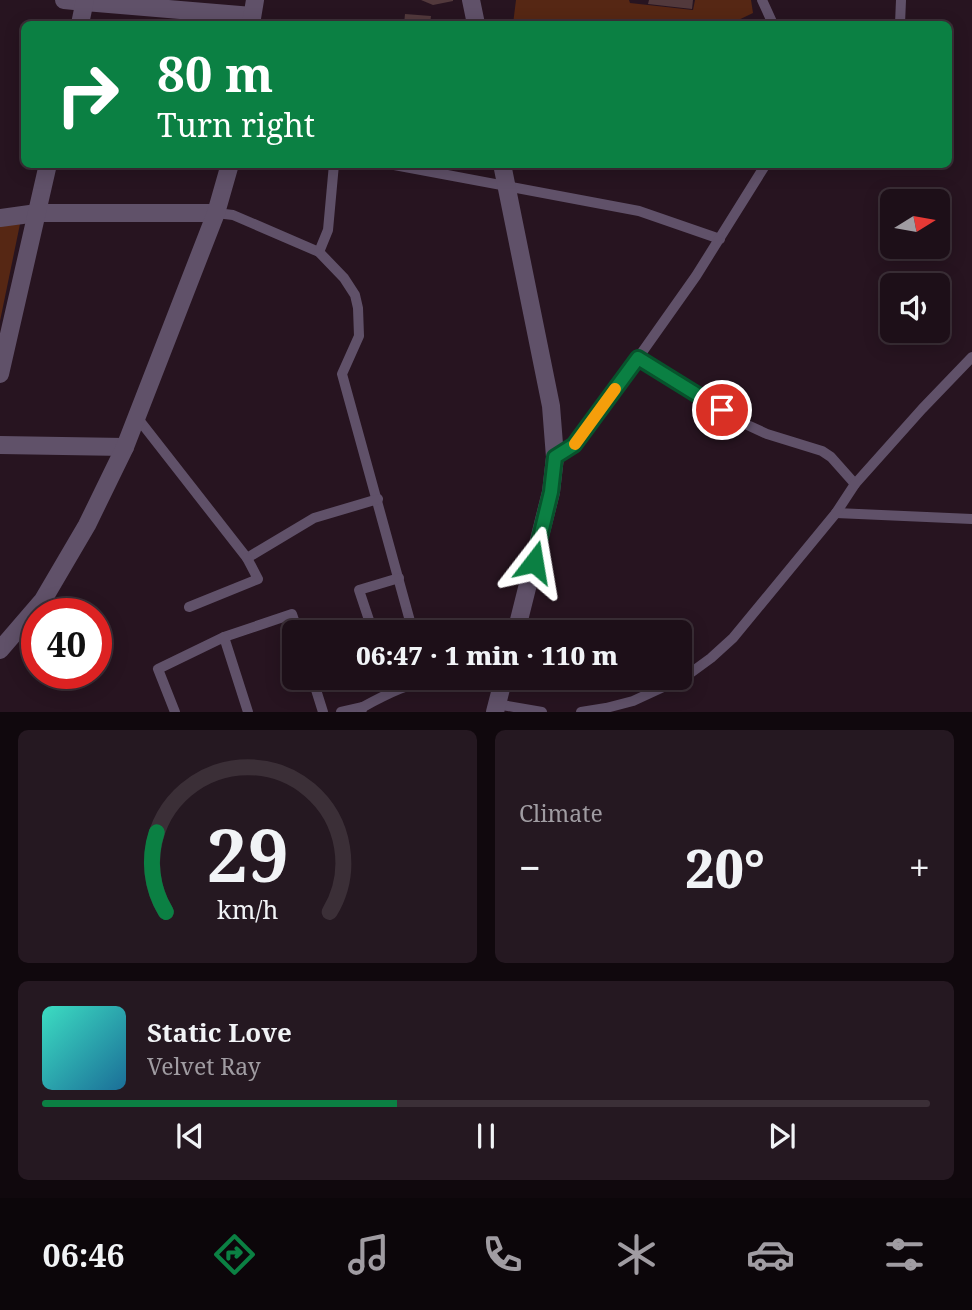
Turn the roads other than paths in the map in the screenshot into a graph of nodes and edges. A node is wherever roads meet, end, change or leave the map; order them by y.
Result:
1 (64, 0) edge
2 (471, 0) edge
3 (762, 0) edge
4 (901, 0) edge
5 (85, 1) edge
6 (252, 14) edge
7 (81, 21) edge
8 (475, 21) edge
9 (772, 21) edge
10 (900, 21) edge
11 (47, 168) edge
12 (229, 168) edge
13 (334, 168) edge
14 (410, 168) edge
15 (503, 168) edge
16 (764, 168) edge
17 (507, 186) junction
18 (216, 213) junction
19 (37, 214) junction
20 (0, 218) edge
21 (720, 240) junction
22 (319, 252) junction
23 (972, 357) edge
24 (638, 358) junction
25 (0, 374) edge
26 (136, 416) junction
27 (0, 445) edge
28 (125, 447) junction
29 (555, 457) junction
30 (855, 484) junction
31 (378, 499) junction
32 (836, 513) junction
33 (972, 519) edge
34 (247, 558) junction
35 (399, 578) junction
36 (189, 607) dead end
37 (294, 620) edge
38 (369, 620) edge
39 (411, 620) edge
40 (519, 620) edge
41 (224, 636) junction
42 (0, 650) edge
43 (316, 690) edge
44 (393, 691) edge
45 (500, 695) edge
46 (362, 709) edge
47 (175, 712) edge
48 (248, 712) edge
49 (323, 712) edge
50 (341, 712) edge
51 (542, 712) edge
52 (581, 712) edge

1 - 5 street
2 - 8 street
3 - 9 lane
4 - 10 lane
5 - 6 street
5 - 7 street
11 - 19 street
12 - 18 street
13 - 22 lane
14 - 17 lane
15 - 17 street
16 - 21 lane
17 - 21 lane
17 - 29 street
18 - 19 street
18 - 22 lane
18 - 26 street
19 - 20 street
19 - 25 street
21 - 24 lane
22 - 31 lane
23 - 30 lane
24 - 29 lane
24 - 30 lane
26 - 28 street
26 - 34 lane
27 - 28 street
28 - 42 street
29 - 40 street
30 - 32 lane
31 - 34 lane
31 - 35 lane
32 - 33 lane
32 - 52 lane
34 - 36 lane
35 - 38 lane
35 - 39 lane
37 - 41 lane
41 - 47 lane
41 - 48 lane
43 - 49 lane
44 - 46 lane
45 - 51 lane
46 - 50 lane

